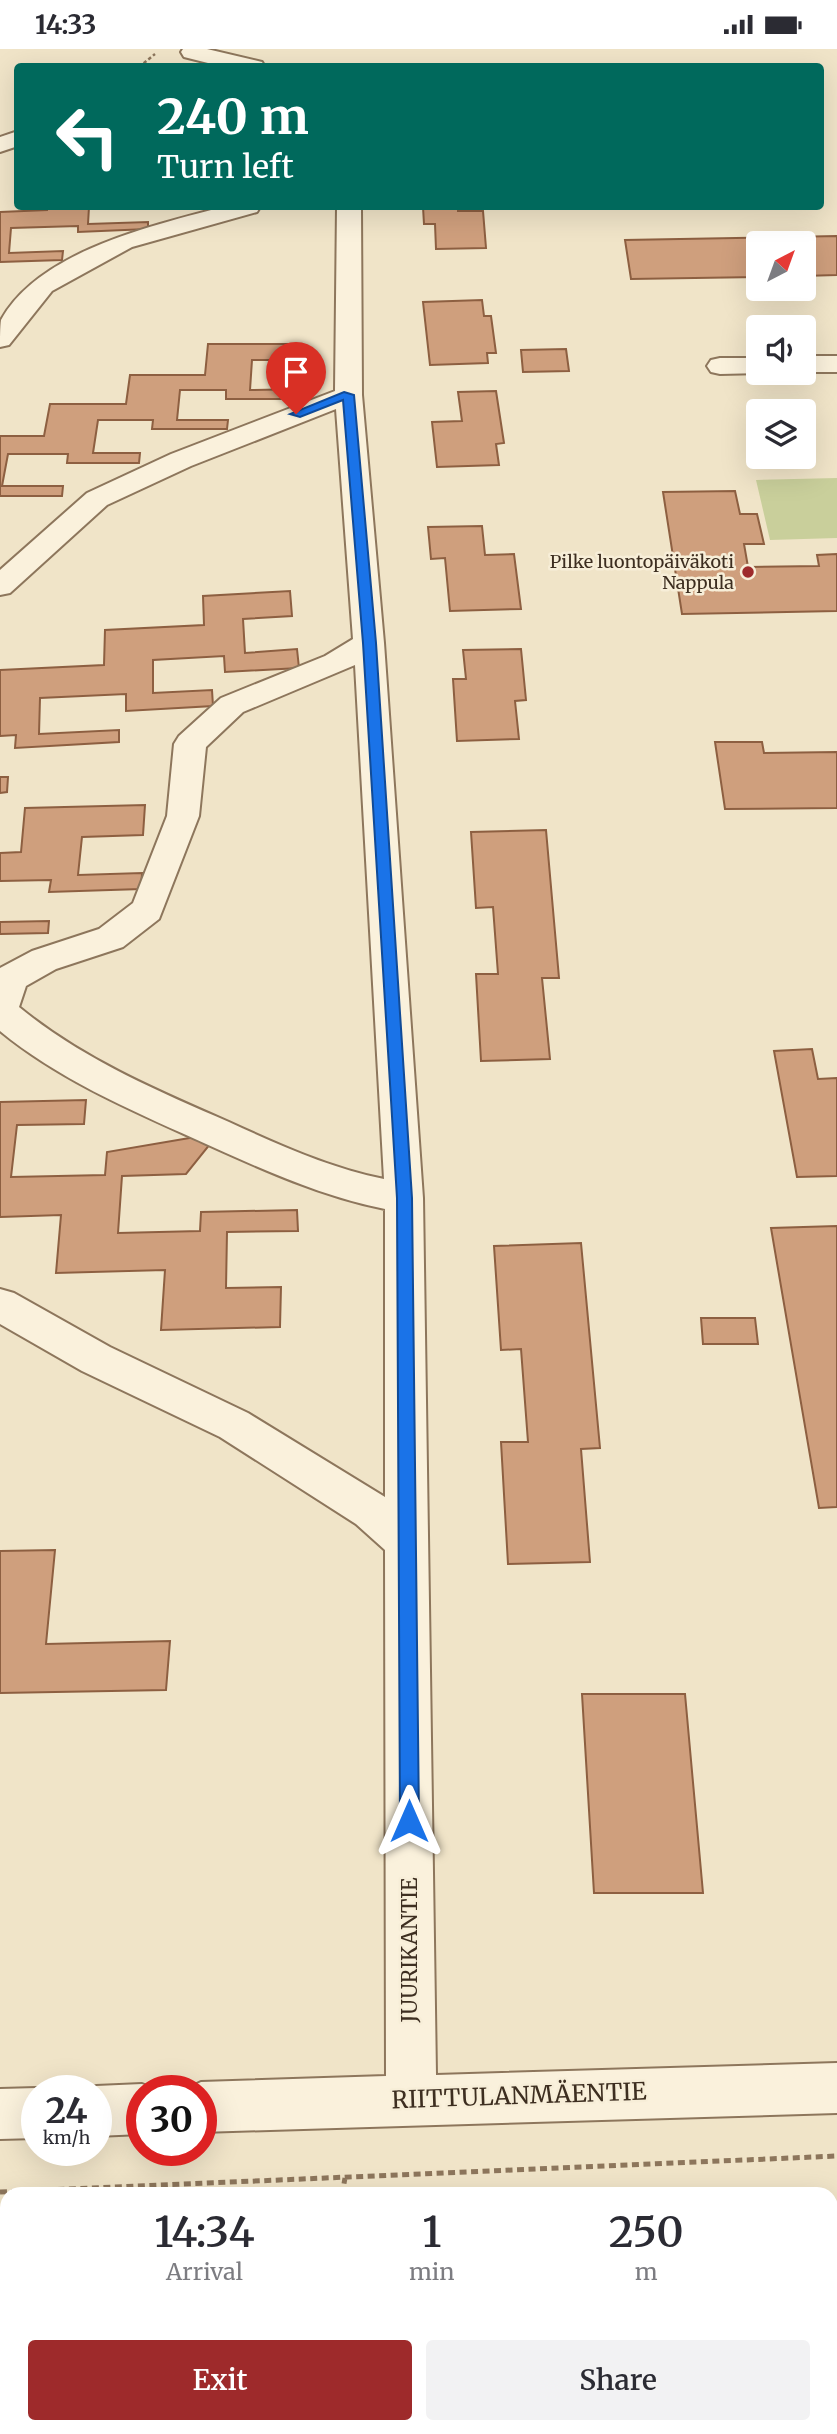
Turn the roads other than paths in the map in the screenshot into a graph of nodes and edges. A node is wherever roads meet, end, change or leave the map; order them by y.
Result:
1 (180, 55) edge
2 (229, 63) edge
3 (237, 210) edge
4 (349, 210) edge
5 (0, 339) edge
6 (837, 364) edge
7 (816, 365) edge
8 (720, 366) dead end
9 (746, 366) edge
10 (348, 395) junction
11 (0, 586) edge
12 (369, 643) junction
13 (0, 1011) edge
14 (404, 1198) junction
15 (0, 1305) edge
16 (408, 1543) junction
17 (837, 2088) edge
18 (411, 2099) junction
19 (217, 2106) edge
20 (21, 2113) edge
21 (0, 2114) edge

1 - 2 street
3 - 5 street
4 - 10 street, JUURIKANTIE
6 - 7 street
8 - 9 street
10 - 11 street
10 - 12 street, JUURIKANTIE
12 - 13 street
12 - 14 street, JUURIKANTIE
13 - 14 street
14 - 16 street, JUURIKANTIE
15 - 16 street
16 - 18 street, JUURIKANTIE
17 - 18 street, RIITTULANMÄENTIE
18 - 19 street, RIITTULANMÄENTIE
20 - 21 street

